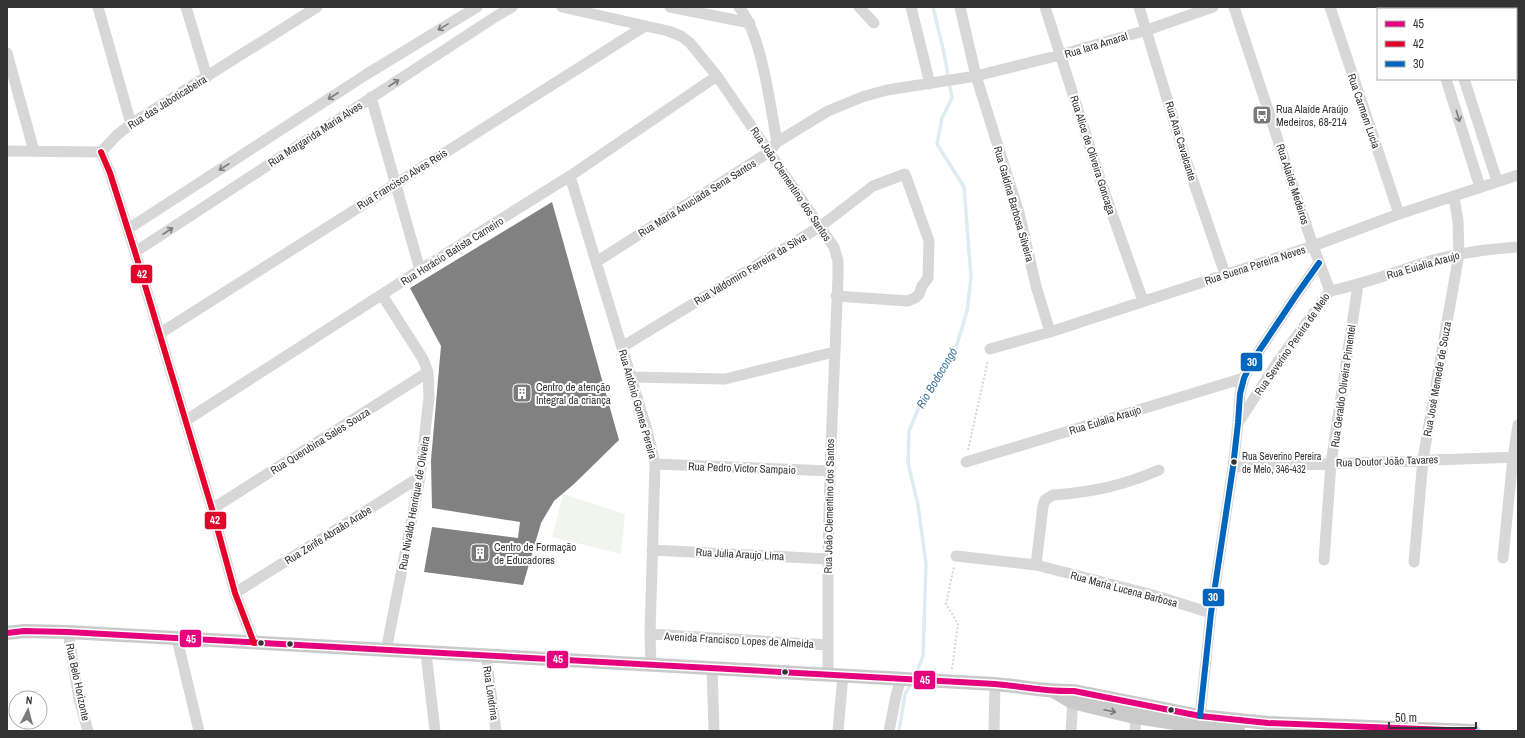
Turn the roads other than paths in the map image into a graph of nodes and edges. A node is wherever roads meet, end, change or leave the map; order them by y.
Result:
1 (98, 7) edge
2 (186, 7) edge
3 (317, 7) edge
4 (476, 7) edge
5 (512, 7) edge
6 (562, 7) edge
7 (670, 7) edge
8 (739, 7) edge
9 (859, 7) edge
10 (911, 7) edge
11 (960, 7) edge
12 (1045, 7) edge
13 (1140, 7) edge
14 (1213, 7) edge
15 (1234, 7) edge
16 (1330, 7) edge
17 (750, 23) junction
18 (874, 23) dead end
19 (645, 26) junction
20 (1147, 30) junction
21 (7, 53) edge
22 (1060, 55) junction
23 (716, 76) junction
24 (976, 76) junction
25 (207, 77) junction
26 (1446, 80) edge
27 (1464, 80) edge
28 (933, 84) junction
29 (371, 98) junction
30 (131, 124) junction
31 (776, 142) junction
32 (7, 151) edge
33 (34, 151) junction
34 (101, 152) junction
35 (769, 152) junction
36 (1518, 175) edge
37 (570, 176) junction
38 (1497, 181) junction
39 (396, 183) junction
40 (1480, 187) junction
41 (1454, 197) junction
42 (1399, 214) junction
43 (821, 226) junction
44 (128, 229) junction
45 (1314, 246) junction
46 (1518, 247) edge
47 (135, 252) junction
48 (1459, 254) junction
49 (596, 262) junction
50 (1319, 263) junction
51 (420, 270) junction
52 (1225, 274) junction
53 (1358, 285) junction
54 (1330, 291) junction
55 (382, 296) junction
56 (836, 296) junction
57 (1143, 302) junction
58 (1050, 332) junction
59 (159, 334) junction
60 (622, 347) junction
61 (990, 349) road end
62 (834, 352) junction
63 (428, 372) junction
64 (632, 377) junction
65 (1244, 378) junction
66 (185, 421) junction
67 (1238, 423) junction
68 (1518, 425) edge
69 (1515, 457) edge
70 (1423, 459) junction
71 (966, 462) road end
72 (1331, 463) junction
73 (655, 464) junction
74 (1233, 467) junction
75 (1159, 470) dead end
76 (830, 471) junction
77 (420, 477) junction
78 (212, 509) junction
79 (652, 550) junction
80 (956, 556) road end
81 (1503, 558) dead end
82 (828, 559) junction
83 (1324, 560) dead end
84 (1414, 562) dead end
85 (1036, 565) junction
86 (235, 593) junction
87 (1212, 613) junction
88 (68, 632) junction
89 (7, 633) edge
90 (650, 634) junction
91 (177, 638) junction
92 (254, 643) junction
93 (828, 645) junction
94 (386, 651) junction
95 (426, 652) junction
96 (486, 656) junction
97 (651, 664) junction
98 (712, 667) junction
99 (828, 674) junction
100 (843, 675) junction
101 (908, 679) junction
102 (995, 684) junction
103 (1073, 697) junction
104 (1136, 716) junction
105 (1200, 716) junction
106 (1269, 727) edge
107 (88, 731) edge
108 (199, 731) edge
109 (435, 731) edge
110 (496, 731) edge
111 (714, 731) edge
112 (838, 731) edge
113 (889, 731) edge
114 (994, 731) edge
115 (1071, 731) edge
116 (1135, 731) edge
117 (1238, 731) edge
118 (1473, 731) edge

1 - 30 street
2 - 25 street
3 - 25 street, Rua das Jaboticabeira
4 -> 44 street, Rua Margarida Maria Alves
29 -> 5 street, Rua Margarida Maria Alves
6 - 19 street, Rua João Clementino dos Santos
7 - 17 street
8 - 17 street
9 - 18 street
10 - 28 street
11 - 24 street, Rua Galdina Barbosa Silveira
12 - 22 street, Rua Alice de Oliveira Goncaga
13 - 20 street, Rua Ana Cavalcante
14 - 20 street, Rua Iara Amaral
15 - 45 street, Rua Alaíde Medeiros
16 - 42 street, Rua Carmem Lucia
17 - 31 street
19 - 23 street, Rua João Clementino dos Santos
19 - 39 street, Rua Francisco Alves Reis
20 - 22 street, Rua Iara Amaral
20 - 52 street, Rua Ana Cavalcante
21 - 33 street
22 - 24 street, Rua Iara Amaral
22 - 57 street, Rua Alice de Oliveira Goncaga
23 - 35 street, Rua João Clementino dos Santos
23 - 37 street, Rua Horácio Batista Carneiro
24 - 28 street, Rua Maria Anuciada Sena Santos
24 - 58 street, Rua Galdina Barbosa Silveira
25 - 30 street, Rua das Jaboticabeira
26 -> 40 street
27 - 38 street
28 - 31 street, Rua Maria Anuciada Sena Santos
29 - 39 street
47 -> 29 street, Rua Margarida Maria Alves
30 - 34 street, Rua das Jaboticabeira
31 - 35 street, Rua Maria Anuciada Sena Santos
32 - 33 street
33 - 34 street
34 - 44 street
35 - 43 street, Rua João Clementino dos Santos
35 - 49 street, Rua Maria Anuciada Sena Santos
36 - 38 street, Rua Suena Pereira Neves
37 - 49 street, Rua Antônio Gomes Pereira
37 - 51 street, Rua Horácio Batista Carneiro
38 - 40 street, Rua Suena Pereira Neves
39 - 51 street
39 - 59 street, Rua Francisco Alves Reis
40 - 41 street, Rua Suena Pereira Neves
41 - 42 street, Rua Suena Pereira Neves
41 - 48 street, Rua José Memede de Souza
42 - 45 street, Rua Suena Pereira Neves
43 - 56 street, Rua João Clementino dos Santos
43 - 56 street, Rua Valdomiro Ferreira da Silva
43 - 60 street, Rua Valdomiro Ferreira da Silva
44 - 47 street
45 - 50 street, Rua Severino Pereira de Melo
45 - 52 street, Rua Suena Pereira Neves
46 - 48 street, Rua Euialia Araujo
47 - 59 street
48 - 53 street, Rua Euialia Araujo
48 - 70 street, Rua José Memede de Souza
49 - 60 street, Rua Antônio Gomes Pereira
50 - 54 street, Rua Severino Pereira de Melo
50 - 65 street, Rua Severino Pereira de Melo
51 - 55 street, Rua Horácio Batista Carneiro
52 - 57 street, Rua Suena Pereira Neves
53 - 54 street, Rua Euialia Araujo
53 - 72 street, Rua Geraldo Oliveira Pimentel
54 - 67 street, Rua Severino Pereira de Melo
55 - 63 street, Rua Nivaldo Henrique de Oliveira
55 - 66 street, Rua Horácio Batista Carneiro
56 - 62 street, Rua João Clementino dos Santos
57 - 58 street, Rua Suena Pereira Neves
58 - 61 street, Rua Suena Pereira Neves
59 - 66 street
60 - 64 street, Rua Antônio Gomes Pereira
62 - 64 street
62 - 76 street, Rua João Clementino dos Santos
63 - 77 street, Rua Nivaldo Henrique de Oliveira
63 - 78 street, Rua Querubina Sales Souza
64 - 73 street, Rua Antônio Gomes Pereira
65 - 67 street, Rua Severino Pereira de Melo
65 - 71 street, Rua Eulalia Araujo
66 - 78 street
67 - 74 street, Rua Severino Pereira de Melo
68 - 69 street
69 - 70 street, Rua Doutor João Tavares
69 - 81 street
70 - 72 street, Rua Doutor João Tavares
70 - 84 street, Rua José Memede de Souza
72 - 74 street, Rua Doutor João Tavares
72 - 83 street, Rua Geraldo Oliveira Pimentel
73 - 76 street, Rua Pedro Victor Sampaio
73 - 79 street, Rua Antônio Gomes Pereira
74 - 87 street, Rua Severino Pereira de Melo
75 - 85 street
76 - 82 street, Rua João Clementino dos Santos
77 - 86 street, Rua Zerife Abraão Arabe
77 - 94 street, Rua Nivaldo Henrique de Oliveira
78 - 86 street
79 - 82 street, Rua Julia Araujo Lima
79 - 90 street, Rua Antônio Gomes Pereira
80 - 85 street, Rua Maria Lucena Barbosa
82 - 93 street, Rua João Clementino dos Santos
85 - 87 street, Rua Maria Lucena Barbosa
86 - 92 street
87 - 105 street, Rua Severino Pereira de Melo
88 - 89 main road
88 - 91 main road
88 - 107 street, Rua Belo Horizonte
90 - 93 street, Avenida Francisco Lopes de Almeida
90 - 97 street, Rua Antônio Gomes Pereira
91 - 92 main road
91 - 108 street
92 - 94 main road
93 - 99 street, Rua João Clementino dos Santos
94 - 95 main road
95 - 96 main road
95 - 109 street
96 - 97 main road
96 - 110 street, Rua Londrina
97 - 98 main road
98 - 99 main road
98 - 111 street
99 - 100 main road
100 - 101 main road
100 - 112 street
101 - 102 main road
101 - 113 street
102 - 103 main road
102 - 114 street
103 -> 104 main road
103 - 105 main road
103 - 115 street
104 - 116 street
104 - 117 main road
105 - 106 main road
106 - 118 main road

